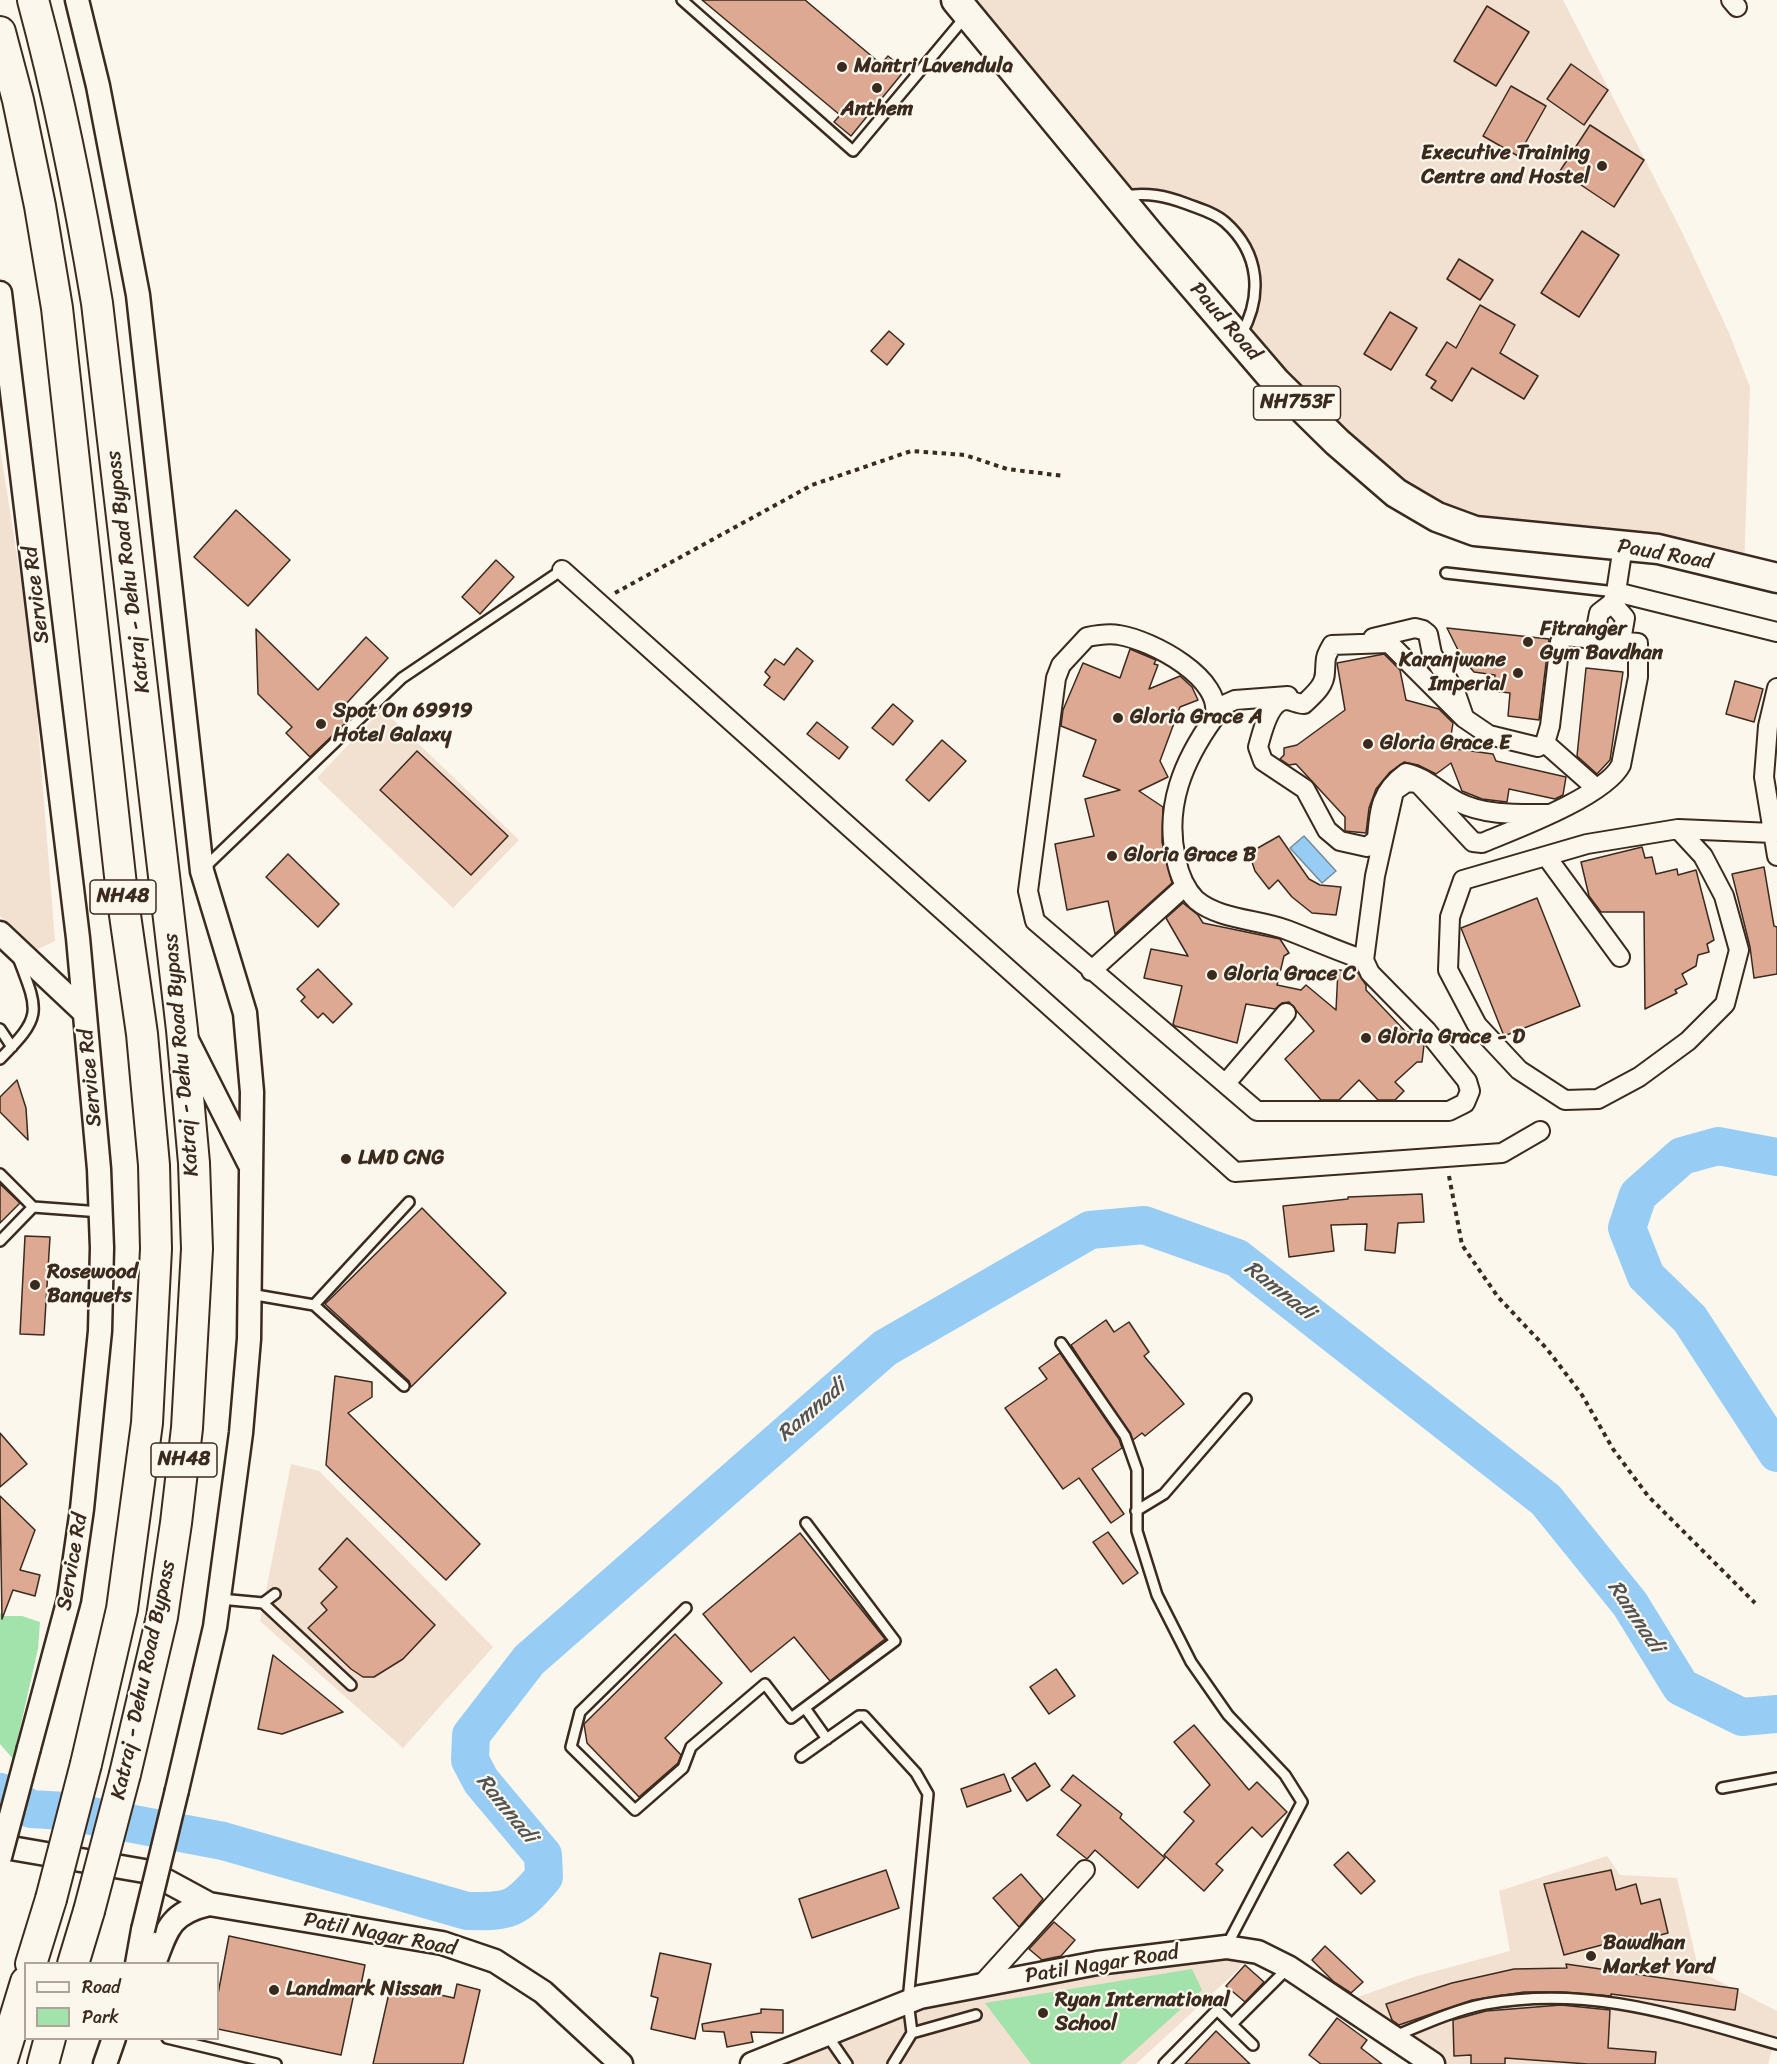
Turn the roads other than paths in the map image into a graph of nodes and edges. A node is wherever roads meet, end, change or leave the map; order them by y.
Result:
1 (33, 0) edge
2 (77, 0) edge
3 (682, 0) edge
4 (961, 7) edge
5 (0, 33) edge
6 (1119, 197) junction
7 (0, 294) edge
8 (1239, 339) junction
9 (1623, 546) junction
10 (562, 570) joint
11 (1446, 573) dead end
12 (1777, 578) edge
13 (1614, 597) junction
14 (1777, 632) edge
15 (1594, 639) junction
16 (1621, 641) junction
17 (1777, 688) edge
18 (1217, 708) junction
19 (1464, 718) junction
20 (1545, 743) junction
21 (1596, 788) junction
22 (1550, 814) junction
23 (1678, 828) junction
24 (1773, 833) junction
25 (1546, 856) junction
26 (1777, 856) edge
27 (202, 871) junction
28 (1185, 886) junction
29 (7, 940) edge
30 (1620, 957) dead end
31 (1364, 960) junction
32 (1091, 970) junction
33 (84, 1012) junction
34 (1286, 1013) dead end
35 (0, 1029) edge
36 (182, 1030) junction
37 (12, 1047) junction
38 (0, 1059) edge
39 (1226, 1083) junction
40 (1540, 1131) dead end
41 (251, 1167) junction
42 (0, 1174) edge
43 (410, 1202) dead end
44 (33, 1207) junction
45 (101, 1212) junction
46 (0, 1241) edge
47 (250, 1294) junction
48 (314, 1305) junction
49 (1061, 1343) dead end
50 (404, 1386) dead end
51 (1246, 1399) dead end
52 (1136, 1510) junction
53 (806, 1523) dead end
54 (275, 1594) dead end
55 (220, 1599) junction
56 (263, 1603) junction
57 (686, 1608) dead end
58 (351, 1685) dead end
59 (805, 1708) junction
60 (827, 1739) junction
61 (801, 1758) dead end
62 (1777, 1778) edge
63 (1722, 1788) dead end
64 (0, 1845) edge
65 (0, 1857) edge
66 (1085, 1870) dead end
67 (209, 1904) junction
68 (1226, 1947) junction
69 (32, 1962) edge
70 (74, 1962) edge
71 (137, 1962) edge
72 (155, 1962) edge
73 (1288, 1967) junction
74 (982, 1984) junction
75 (24, 1988) edge
76 (908, 2001) junction
77 (976, 2015) dead end
78 (1232, 2024) junction
79 (912, 2033) junction
80 (827, 2035) junction
81 (1394, 2037) junction
82 (50, 2040) edge
83 (113, 2040) edge
84 (175, 2040) edge
85 (1777, 2044) edge
86 (1253, 2045) dead end
87 (0, 2064) edge
88 (43, 2064) edge
89 (105, 2064) edge
90 (276, 2064) edge
91 (621, 2064) edge
92 (752, 2064) edge
93 (847, 2064) edge
94 (893, 2064) edge
95 (1164, 2064) edge
96 (1433, 2064) edge

1 - 36 highway, Katraj - Dehu Road Bypass / NH48
2 - 27 street
3 - 4 lane
4 - 6 main road, Paud Road / NH753F
5 - 69 highway, Katraj - Dehu Road Bypass / NH48, bridge
6 - 8 main road, Paud Road / NH753F
6 - 8 lane
7 - 33 street, Service Rd
8 - 9 main road, Paud Road / NH753F
9 - 12 main road, Paud Road / NH753F
9 - 13 street
10 - 27 lane
10 - 40 street
11 - 13 lane
13 - 14 street
13 - 15 street
13 - 16 street
15 - 16 street
15 - 20 street
16 - 21 street
17 - 24 street
18 - 19 street
18 - 28 street
18 - 32 street
19 - 20 street
19 - 22 street
20 - 21 street
21 - 22 street
22 - 31 street
23 - 24 street
23 - 25 street
23 - 25 street
24 - 26 street
25 - 30 street
27 - 41 street
28 - 31 street
28 - 32 street
29 - 33 street
29 - 37 lane
31 - 39 street
32 - 39 street
33 - 45 street, Service Rd
34 - 39 street
35 - 37 lane
36 - 41 street
36 - 70 highway, Katraj - Dehu Road Bypass / NH48, bridge
37 - 38 lane
41 - 47 street
42 - 44 lane
43 - 48 lane
44 - 45 lane
44 - 46 lane
45 - 65 street, Service Rd, bridge
47 - 48 lane
47 - 55 street
48 - 50 lane
49 - 52 lane
51 - 52 lane
52 - 68 lane
53 - 59 lane
54 - 56 lane
55 - 56 lane
55 - 71 street, bridge
56 - 58 lane
57 - 59 lane
59 - 60 lane
60 - 61 lane
60 - 76 lane
62 - 63 lane
64 - 67 street
66 - 74 street
67 - 72 street
67 - 91 street, Patil Nagar Road
68 - 73 street, Patil Nagar Road
68 - 74 street, Patil Nagar Road
73 - 78 lane
73 - 81 street, Patil Nagar Road
74 - 76 street, Patil Nagar Road
75 - 87 highway
76 - 79 lane
76 - 80 street, Patil Nagar Road
77 - 79 lane
78 - 86 lane
78 - 95 lane
79 - 94 lane
80 - 92 street, Patil Nagar Road
80 - 93 lane
81 - 85 lane
81 - 96 street, Patil Nagar Road
82 - 88 highway
83 - 89 street
84 - 90 lane

